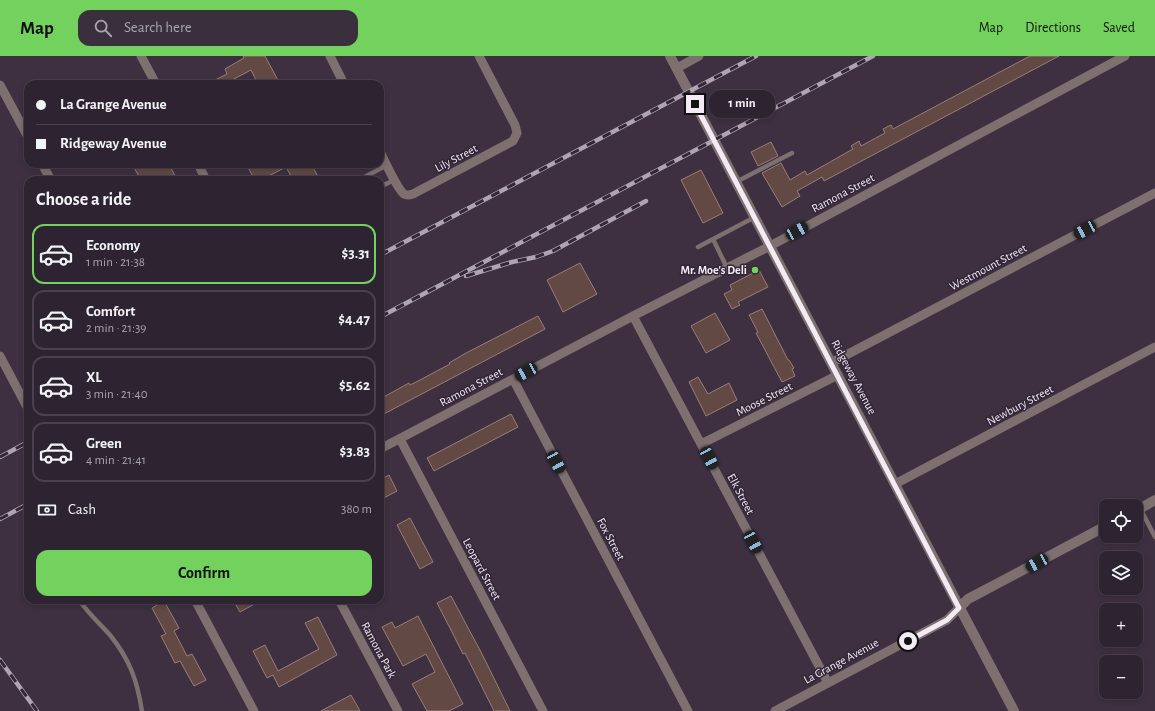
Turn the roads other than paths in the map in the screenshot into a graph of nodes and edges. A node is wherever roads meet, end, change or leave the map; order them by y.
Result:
1 (141, 56) edge
2 (330, 56) edge
3 (479, 56) edge
4 (670, 56) edge
5 (699, 56) edge
6 (1125, 56) edge
7 (677, 68) junction
8 (154, 80) edge
9 (342, 80) edge
10 (0, 85) edge
11 (24, 130) edge
12 (792, 153) dead end
13 (384, 160) edge
14 (387, 166) junction
15 (383, 168) edge
16 (384, 168) edge
17 (367, 176) edge
18 (394, 180) junction
19 (736, 182) junction
20 (384, 185) edge
21 (1155, 193) edge
22 (755, 217) junction
23 (713, 239) junction
24 (770, 246) junction
25 (698, 247) dead end
26 (727, 268) junction
27 (633, 316) junction
28 (1155, 347) edge
29 (0, 356) edge
30 (831, 362) junction
31 (838, 375) junction
32 (513, 379) junction
33 (24, 401) edge
34 (400, 438) junction
35 (701, 444) junction
36 (384, 447) edge
37 (895, 484) junction
38 (1155, 500) edge
39 (1143, 507) edge
40 (1143, 518) edge
41 (1099, 530) edge
42 (1155, 537) edge
43 (82, 604) edge
44 (197, 604) edge
45 (341, 604) edge
46 (959, 608) junction
47 (828, 683) junction
48 (142, 711) edge
49 (254, 711) edge
50 (398, 711) edge
51 (543, 711) edge
52 (688, 711) edge
53 (775, 711) edge
54 (1014, 711) edge

1 - 8 street
2 - 9 street
3 - 18 street, Lily Street
4 - 7 street, Ridgeway Avenue
5 - 7 street
6 - 24 street, Ramona Street
7 - 19 street, Ridgeway Avenue
10 - 11 street
12 - 19 lane
13 - 14 street
14 - 16 lane
14 - 18 street
15 - 17 lane
18 - 20 lane
19 - 22 street, Ridgeway Avenue
21 - 30 street, Westmount Street
22 - 23 lane
22 - 24 street, Ridgeway Avenue
23 - 25 lane
23 - 26 lane
24 - 26 street, Ramona Street
24 - 30 street, Ridgeway Avenue
26 - 27 street, Ramona Street
27 - 32 street, Ramona Street
27 - 35 street, Elk Street
28 - 37 street, Newbury Street
29 - 33 street
30 - 31 street, Ridgeway Avenue
31 - 35 street, Moose Street
31 - 37 street, Ridgeway Avenue
32 - 34 street, Ramona Street
32 - 52 street, Fox Street
34 - 36 street, Ramona Street
34 - 51 street, Leopard Street
35 - 47 street, Elk Street
37 - 46 street, Ridgeway Avenue
38 - 39 street
40 - 42 lane
41 - 46 street, La Grange Avenue
43 - 48 lane
44 - 49 street
45 - 50 street, Ramona Park
46 - 47 street, La Grange Avenue
46 - 54 street, Ridgeway Avenue
47 - 53 street, La Grange Avenue

